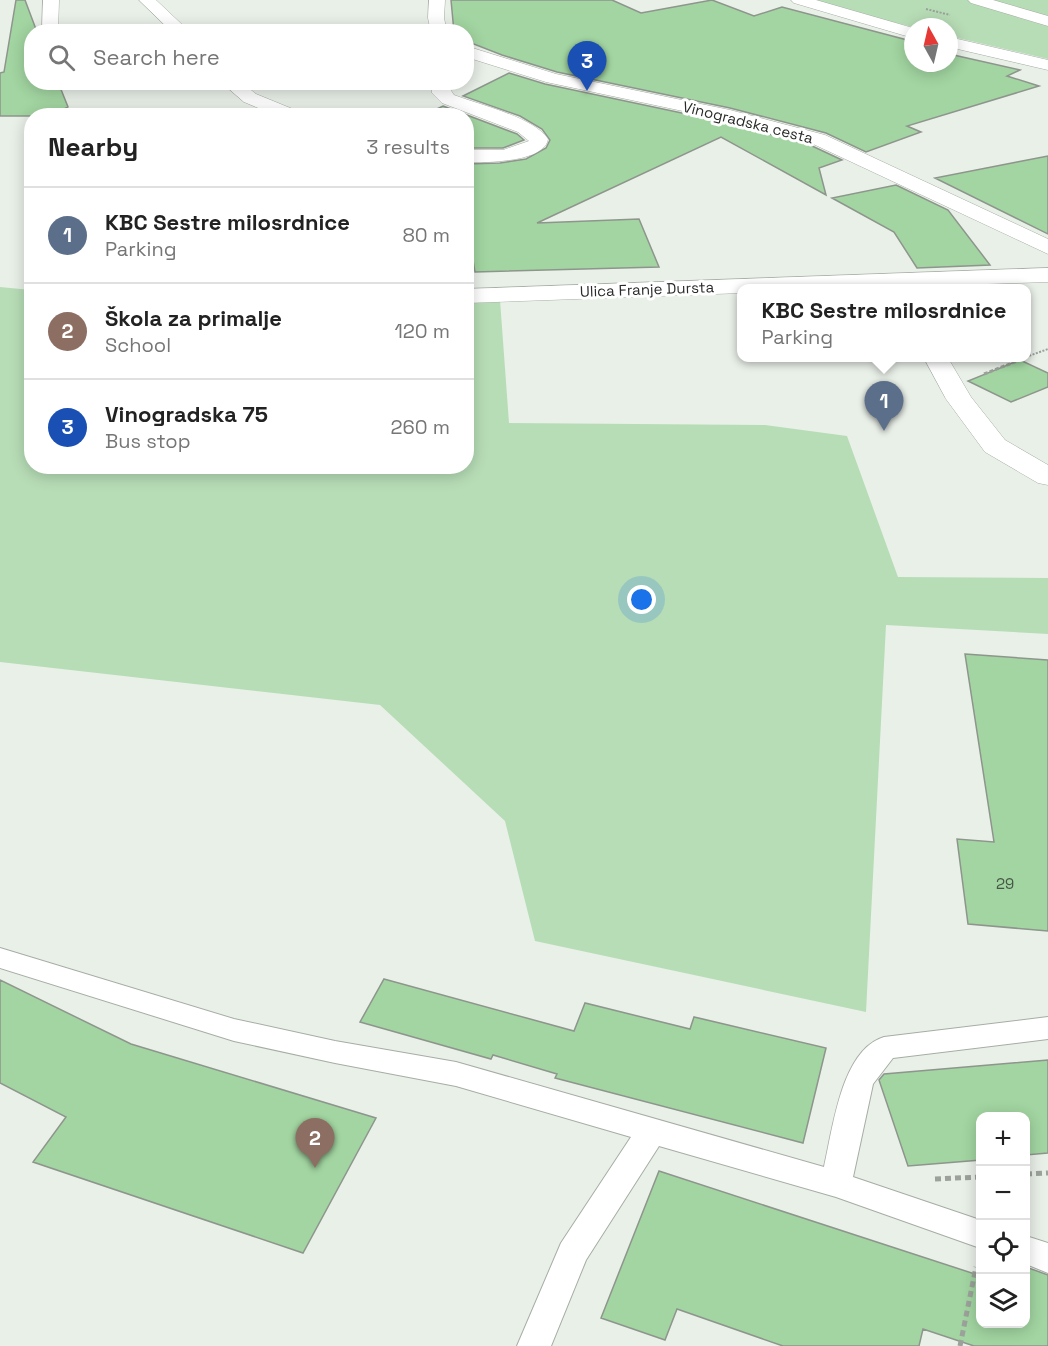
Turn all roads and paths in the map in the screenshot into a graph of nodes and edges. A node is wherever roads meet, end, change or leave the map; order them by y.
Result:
1 (51, 0) edge
2 (147, 0) edge
3 (437, 0) edge
4 (799, 0) edge
5 (976, 0) edge
6 (1048, 21) edge
7 (50, 24) edge
8 (173, 24) edge
9 (437, 24) edge
10 (904, 30) edge
11 (958, 44) edge
12 (474, 54) edge
13 (501, 65) junction
14 (1048, 65) edge
15 (478, 71) dead end
16 (240, 90) edge
17 (441, 90) edge
18 (274, 108) edge
19 (472, 108) edge
20 (474, 109) edge
21 (474, 156) edge
22 (1048, 247) edge
23 (1048, 275) edge
24 (902, 284) edge
25 (737, 289) edge
26 (474, 296) edge
27 (1048, 348) edge
28 (1031, 355) edge
29 (939, 362) edge
30 (1013, 362) edge
31 (952, 386) junction
32 (1048, 477) edge
33 (0, 958) edge
34 (1048, 1028) edge
35 (652, 1131) junction
36 (1048, 1173) edge
37 (1030, 1174) edge
38 (836, 1184) junction
39 (976, 1243) edge
40 (1030, 1251) edge
41 (1048, 1258) edge
42 (976, 1260) edge
43 (534, 1346) edge
44 (960, 1346) edge

1 - 7 street
2 - 8 street
3 - 9 street
4 - 10 street
5 - 6 street
11 - 14 street
12 - 13 street, Vinogradska cesta
13 - 15 street
13 - 22 street, Vinogradska cesta
16 - 18 street
17 - 19 street
20 - 21 street
23 - 24 street, Ulica Franje Dursta
25 - 26 street, Ulica Franje Dursta
27 - 28 path
29 - 31 street
30 - 31 path
31 - 32 street
33 - 35 lane
34 - 38 lane
35 - 38 lane
35 - 43 lane
36 - 37 path
38 - 39 lane
40 - 41 lane
42 - 44 path

